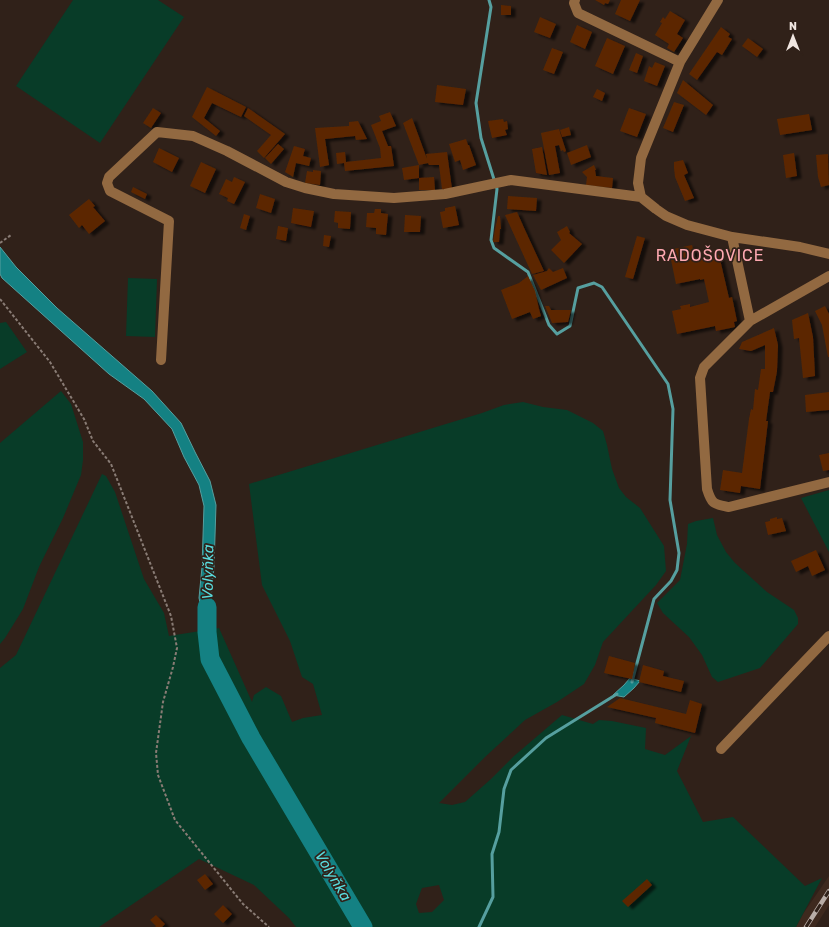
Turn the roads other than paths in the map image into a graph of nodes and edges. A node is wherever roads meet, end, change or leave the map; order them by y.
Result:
1 (575, 0) edge
2 (718, 0) edge
3 (680, 62) junction
4 (641, 197) junction
5 (732, 237) junction
6 (829, 254) edge
7 (829, 276) edge
8 (750, 321) junction
9 (161, 360) dead end
10 (829, 482) edge
11 (829, 636) edge
12 (721, 749) dead end

1 - 3 street
2 - 3 street
3 - 4 street
4 - 5 street
4 - 9 street
5 - 6 street
5 - 8 street
7 - 8 street
8 - 10 street
11 - 12 street

